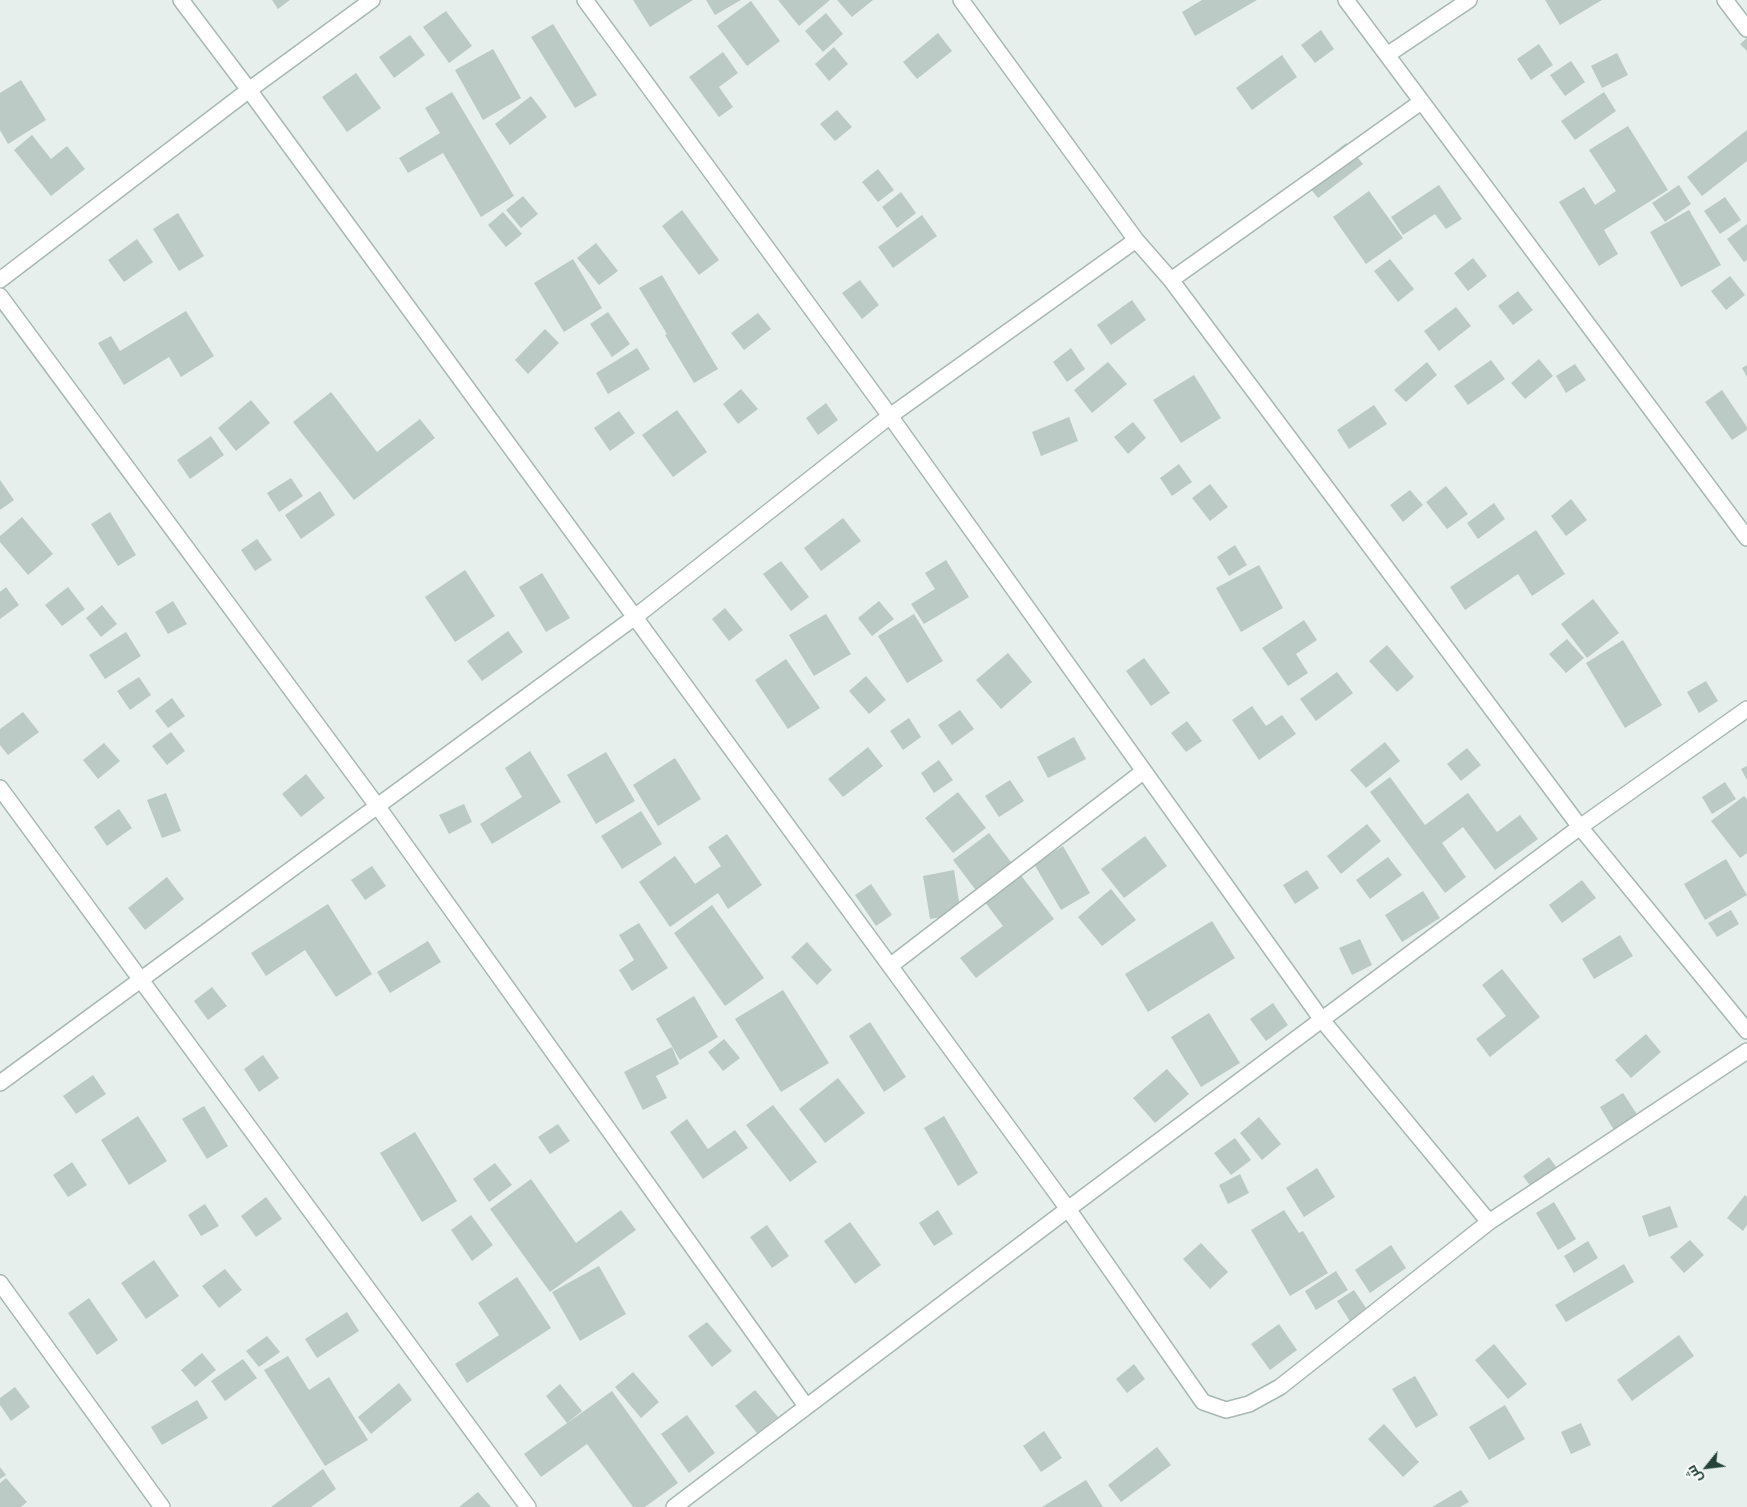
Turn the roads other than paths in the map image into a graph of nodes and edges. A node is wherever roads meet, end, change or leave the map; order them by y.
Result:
1 (180, 0) edge
2 (372, 0) edge
3 (584, 0) edge
4 (961, 0) edge
5 (1346, 0) edge
6 (1469, 0) edge
7 (1725, 0) edge
8 (1747, 29) edge
9 (1387, 55) junction
10 (250, 90) junction
11 (1421, 102) junction
12 (1136, 240) junction
13 (0, 280) edge
14 (1171, 280) junction
15 (0, 296) edge
16 (890, 416) junction
17 (1747, 538) edge
18 (635, 617) junction
19 (1747, 709) edge
20 (1144, 771) junction
21 (0, 788) edge
22 (378, 807) junction
23 (1580, 827) junction
24 (890, 966) junction
25 (142, 979) junction
26 (1322, 1020) junction
27 (1747, 1031) edge
28 (1747, 1051) edge
29 (0, 1083) edge
30 (1068, 1209) junction
31 (1490, 1222) junction
32 (0, 1283) edge
33 (806, 1406) junction
34 (162, 1507) edge
35 (528, 1507) edge
36 (674, 1507) edge

1 - 10 street
2 - 10 street
3 - 16 street
4 - 12 street
5 - 9 street
6 - 9 street
7 - 8 street
9 - 11 street
10 - 13 street
10 - 18 street
11 - 14 street
11 - 17 street
12 - 14 street
12 - 16 street
14 - 23 street
15 - 22 street
16 - 18 street
16 - 20 street
18 - 22 street
18 - 24 street
19 - 23 street
20 - 24 street
20 - 26 street
21 - 25 street
22 - 25 street
22 - 33 street
23 - 26 street
23 - 27 street
24 - 30 street
25 - 29 street
25 - 35 street
26 - 30 street
26 - 31 street
28 - 31 street
30 - 31 street
30 - 33 street
32 - 34 street
33 - 36 street

